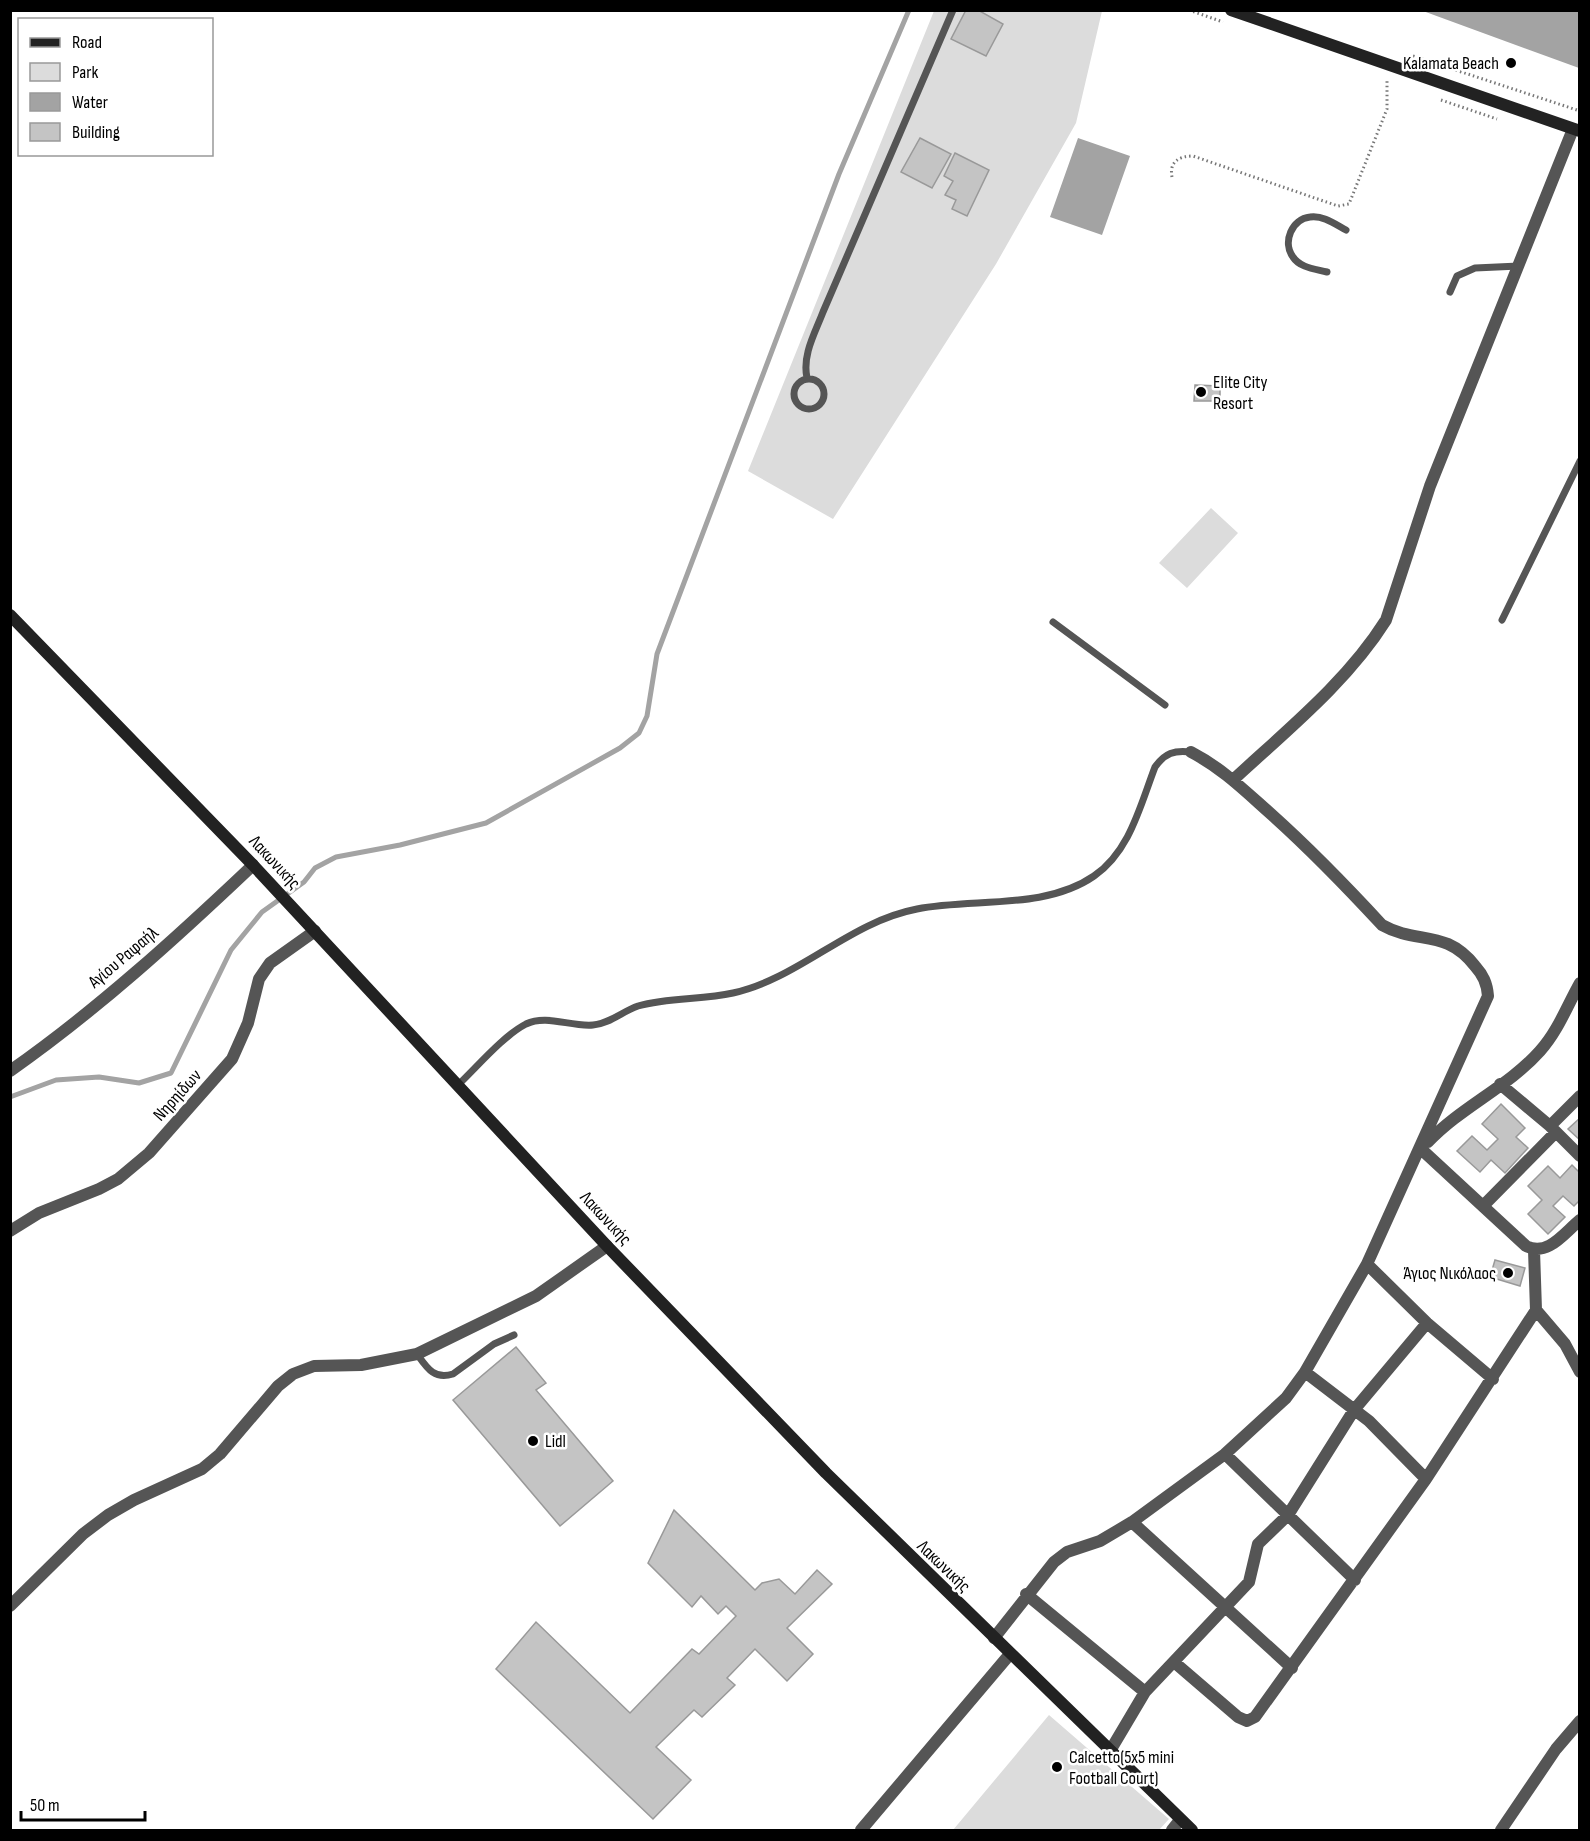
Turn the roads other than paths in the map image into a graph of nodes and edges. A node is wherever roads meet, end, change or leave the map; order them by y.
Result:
1 (953, 10) edge
2 (1232, 10) edge
3 (1576, 130) edge
4 (1346, 230) dead end
5 (1519, 266) junction
6 (1327, 272) dead end
7 (1450, 292) dead end
8 (807, 378) junction
9 (1580, 462) edge
10 (10, 615) edge
11 (1502, 620) dead end
12 (1053, 622) dead end
13 (1165, 705) dead end
14 (1191, 752) joint
15 (1233, 780) junction
16 (254, 865) junction
17 (313, 929) junction
18 (1579, 986) edge
19 (10, 1071) edge
20 (1500, 1084) junction
21 (458, 1085) junction
22 (1580, 1096) edge
23 (1553, 1129) junction
24 (1421, 1149) junction
25 (1580, 1156) edge
26 (1483, 1206) junction
27 (1580, 1220) edge
28 (10, 1231) edge
29 (607, 1246) junction
30 (1534, 1250) junction
31 (1367, 1264) junction
32 (1536, 1310) junction
33 (1427, 1323) junction
34 (514, 1335) dead end
35 (417, 1354) junction
36 (1580, 1371) edge
37 (1305, 1372) junction
38 (1493, 1378) junction
39 (1354, 1410) junction
40 (1225, 1454) junction
41 (1426, 1479) junction
42 (1288, 1515) junction
43 (1132, 1522) junction
44 (1355, 1580) junction
45 (1026, 1594) junction
46 (10, 1606) edge
47 (1228, 1608) junction
48 (994, 1638) junction
49 (1010, 1654) junction
50 (1174, 1662) junction
51 (1292, 1668) junction
52 (1145, 1692) junction
53 (1580, 1721) edge
54 (1110, 1751) junction
55 (1180, 1820) junction
56 (861, 1830) edge
57 (1172, 1830) edge
58 (1192, 1830) edge
59 (1501, 1830) edge

1 - 8 lane
2 - 3 main road
3 - 5 street
4 - 6 lane
5 - 7 lane
5 - 15 street
8 - 8 lane
9 - 11 lane
10 - 16 main road, Λακωνικής
12 - 13 lane
14 - 15 street
14 - 21 lane
15 - 24 street
16 - 17 main road, Λακωνικής
16 - 19 street, Αγίου Ραφαήλ
17 - 21 main road, Λακωνικής
17 - 28 street, Νηρηίδων
18 - 20 street
20 - 23 street
20 - 24 street
21 - 29 main road, Λακωνικής
22 - 23 street
23 - 25 street
23 - 26 street
24 - 26 street
24 - 31 street
26 - 30 street
27 - 30 street
29 - 35 street
29 - 48 main road, Λακωνικής
30 - 32 street
31 - 33 street
31 - 37 street
32 - 36 street
32 - 38 street
33 - 38 street
33 - 39 street
34 - 35 lane
35 - 46 street
37 - 39 street
37 - 40 street
38 - 41 street
39 - 41 street
39 - 42 street
40 - 42 street
40 - 43 street
41 - 44 street
42 - 44 street
42 - 47 street
43 - 45 street
43 - 47 street
44 - 51 street
45 - 48 street
45 - 52 street
47 - 50 street
47 - 51 street
48 - 49 main road, Λακωνικής
49 - 54 main road, Λακωνικής
49 - 56 street
50 - 51 street
50 - 52 street
52 - 54 street
53 - 59 street
54 - 55 main road, Λακωνικής
55 - 57 street
55 - 58 main road, Λακωνικής

